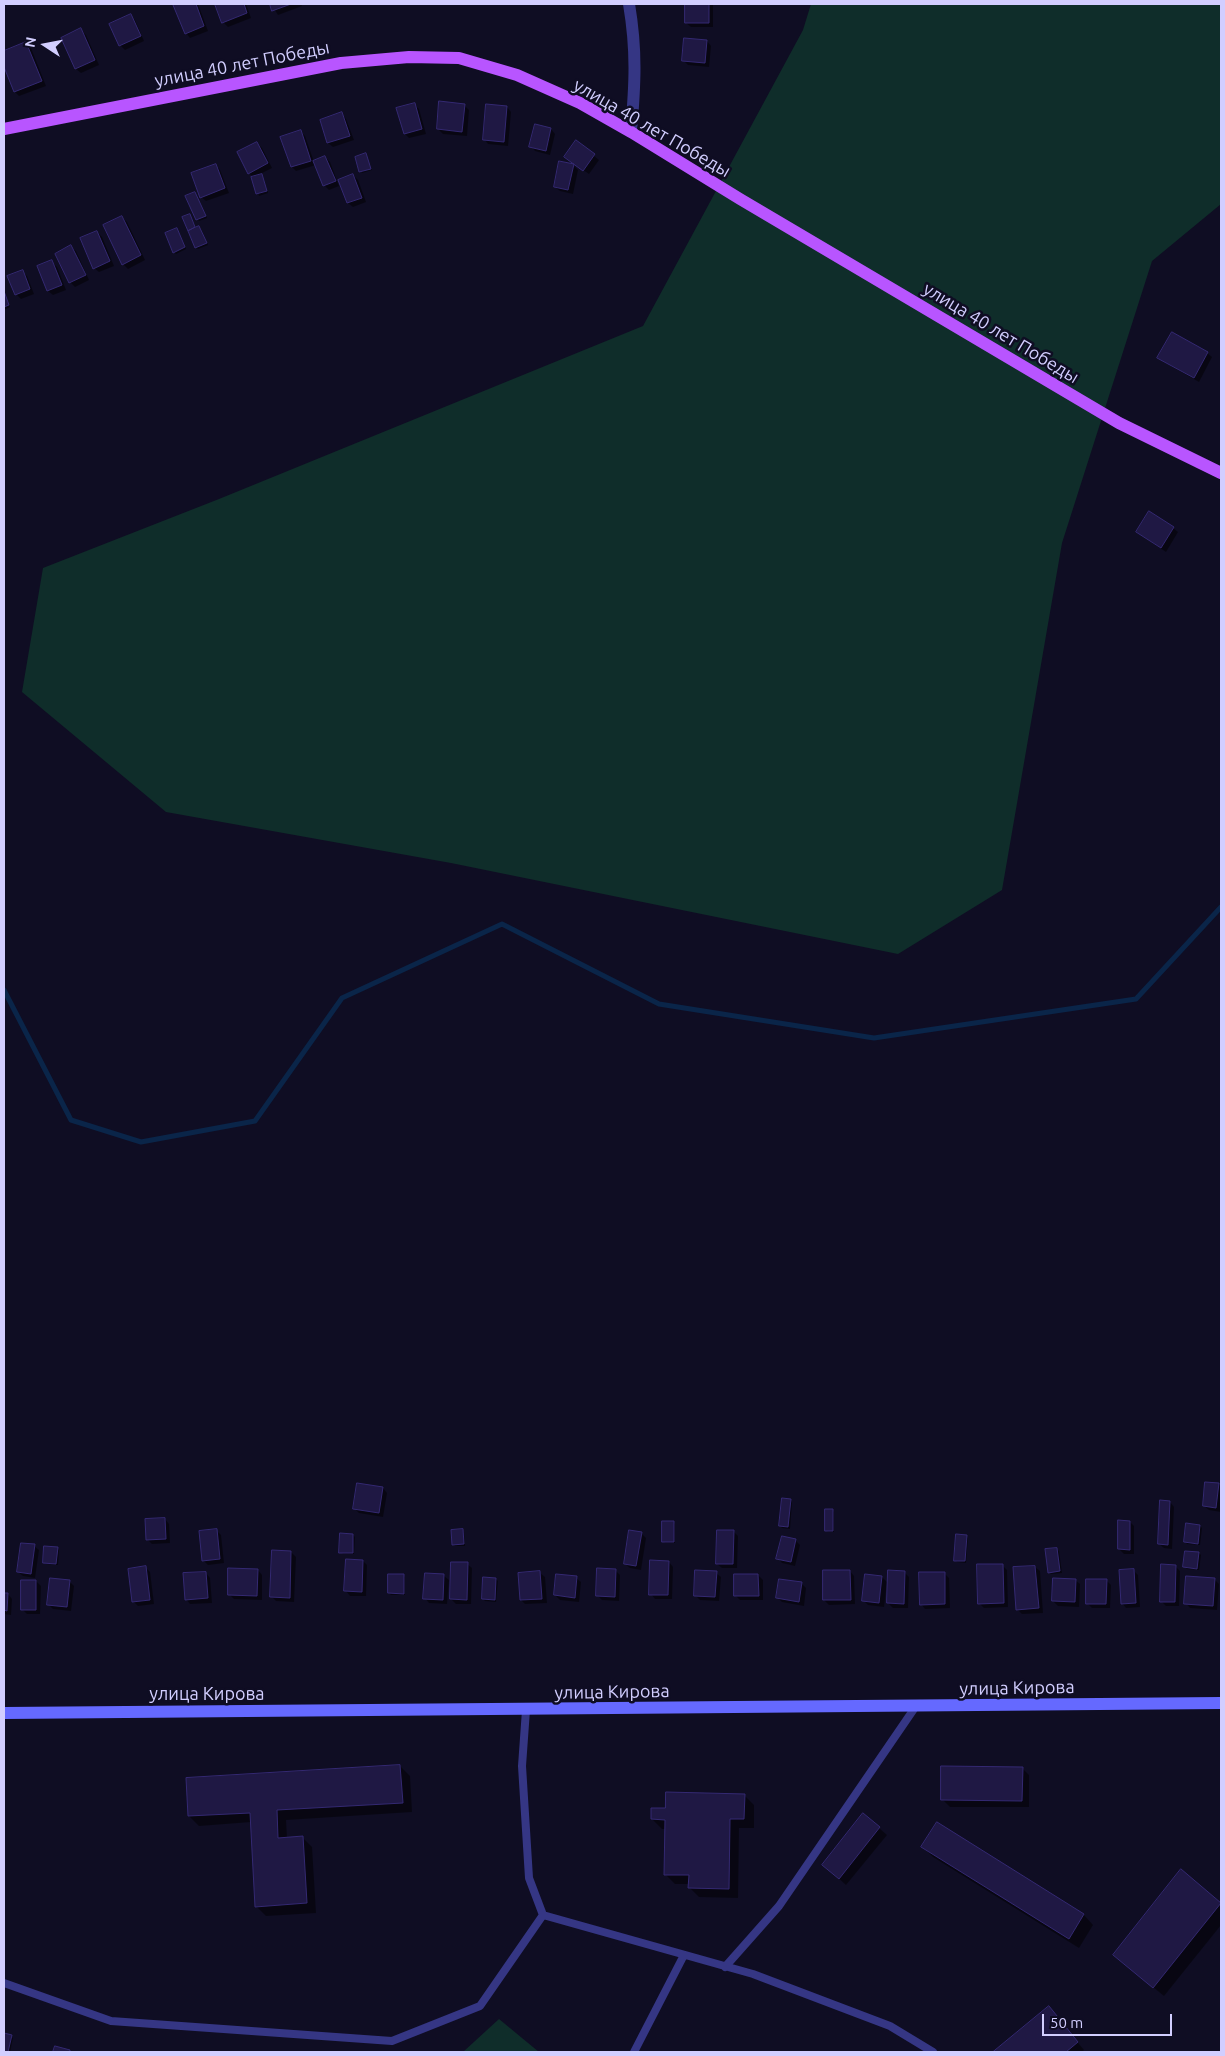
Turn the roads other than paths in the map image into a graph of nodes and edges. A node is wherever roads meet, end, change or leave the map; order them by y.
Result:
1 (630, 4) edge
2 (4, 129) edge
3 (631, 132) junction
4 (1221, 473) edge
5 (1221, 1704) edge
6 (916, 1706) junction
7 (526, 1710) junction
8 (4, 1713) edge
9 (543, 1915) junction
10 (684, 1955) junction
11 (725, 1967) junction
12 (4, 1983) edge
13 (634, 2052) edge
14 (933, 2052) edge

1 - 3 street
2 - 3 main road, улица 40 лет Победы
3 - 4 main road, улица 40 лет Победы
5 - 6 street, улица Кирова
6 - 7 street, улица Кирова
6 - 11 lane
7 - 8 street, улица Кирова
7 - 9 lane
9 - 10 lane
9 - 12 lane
10 - 11 lane
10 - 13 lane
11 - 14 lane

